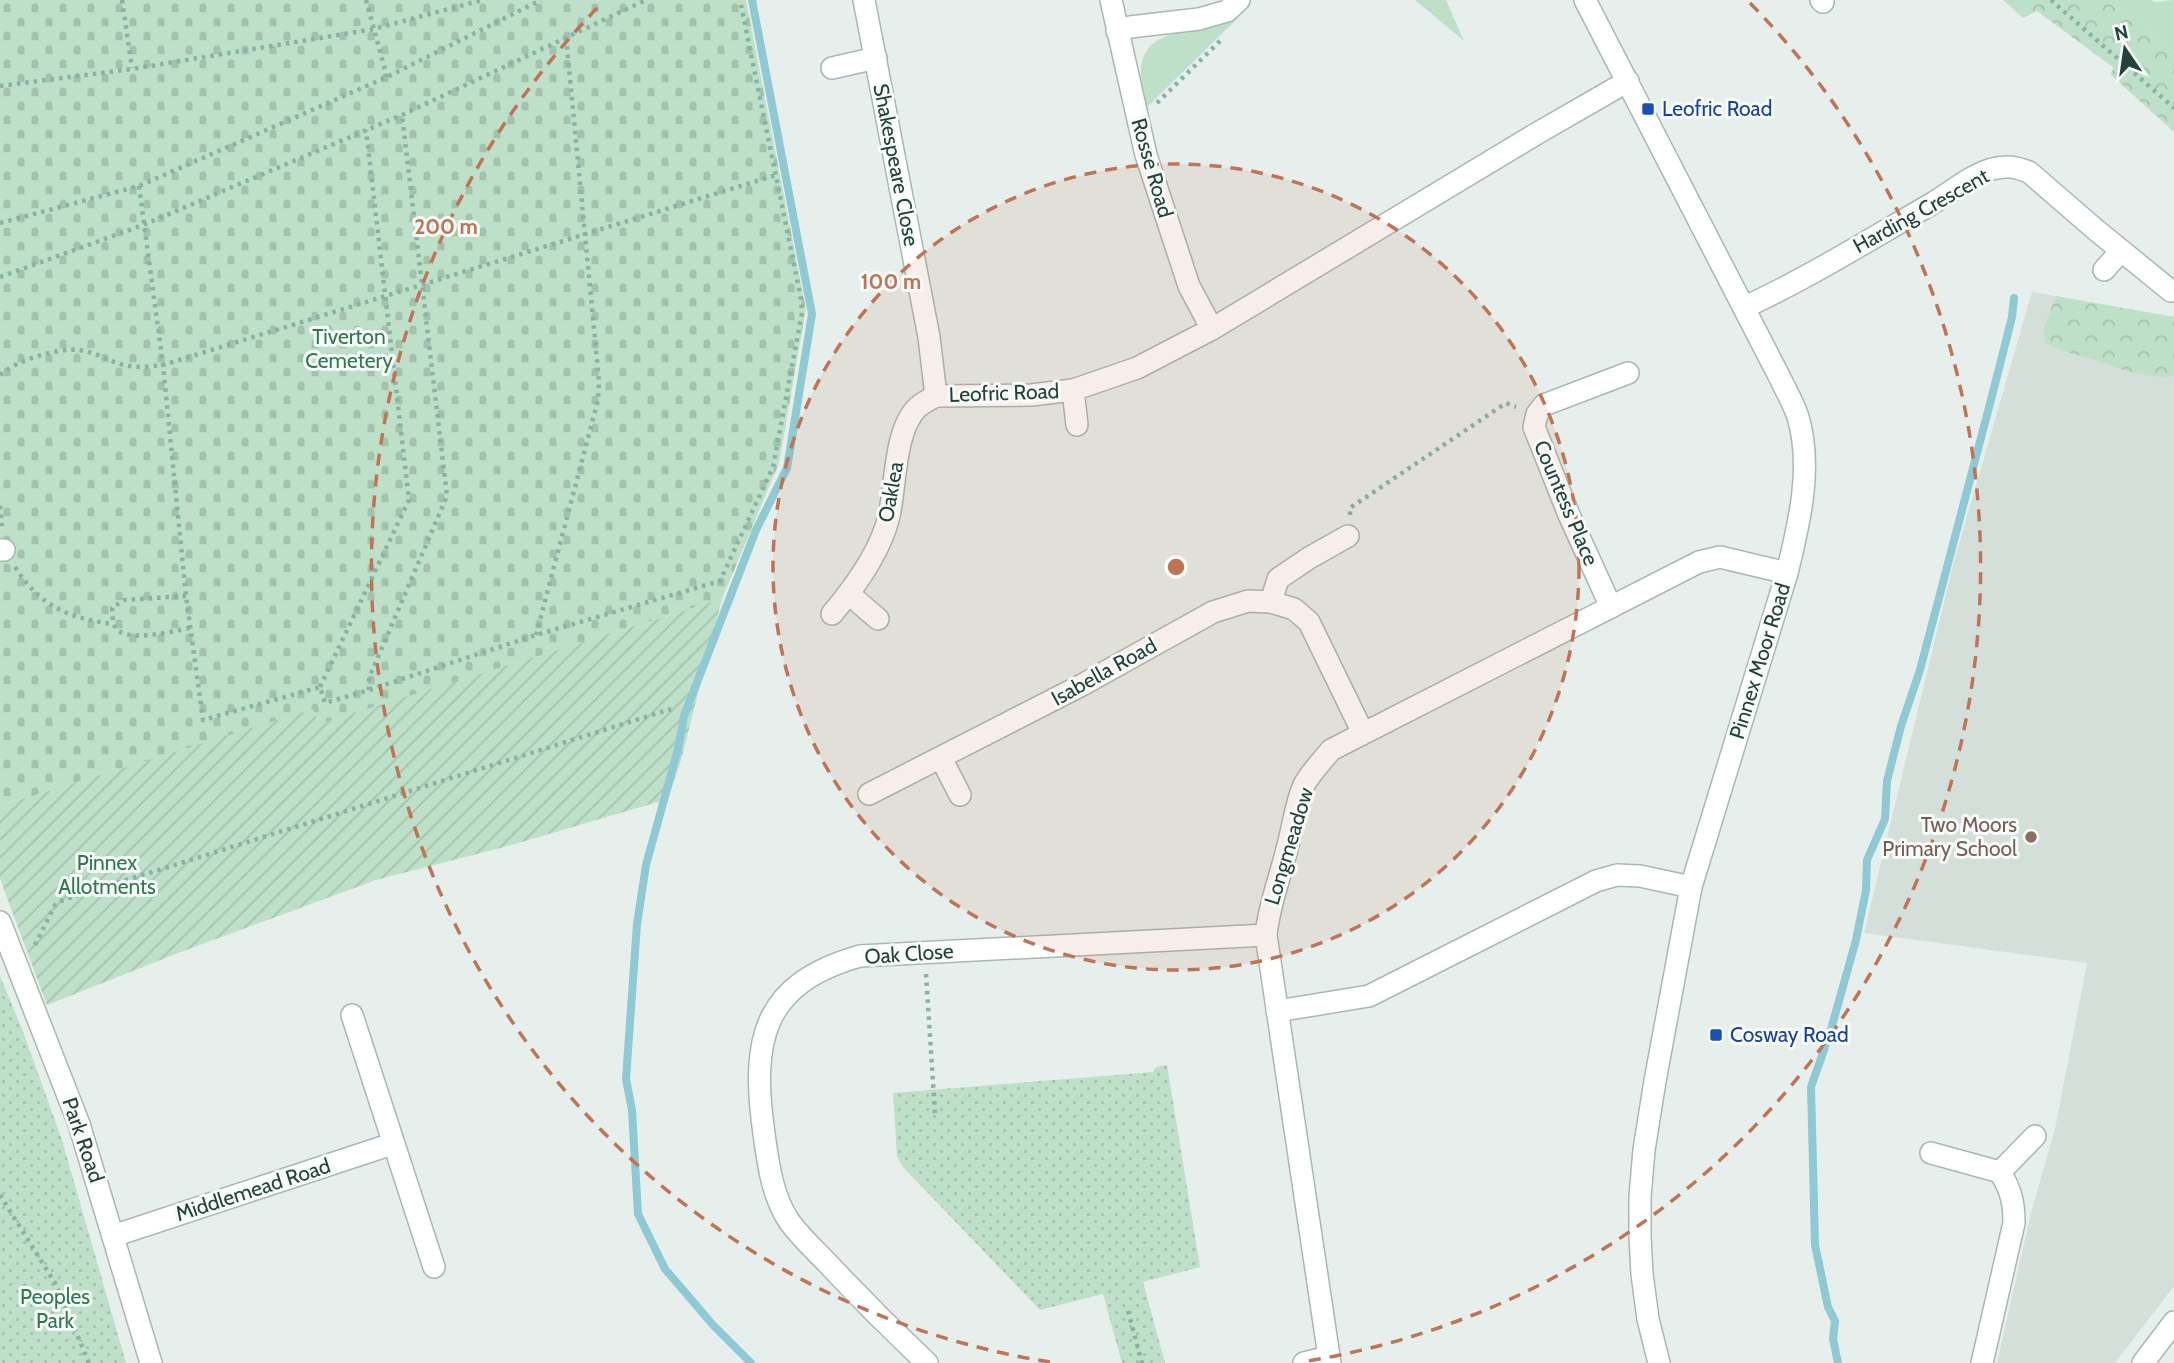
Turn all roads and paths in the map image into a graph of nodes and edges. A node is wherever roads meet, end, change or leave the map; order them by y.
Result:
1 (122, 0) edge
2 (366, 0) edge
3 (482, 0) edge
4 (541, 0) edge
5 (646, 0) edge
6 (740, 0) edge
7 (864, 0) edge
8 (1111, 0) edge
9 (1239, 0) edge
10 (1585, 0) edge
11 (2051, 0) edge
12 (374, 29) junction
13 (1117, 31) junction
14 (1227, 34) dead end
15 (566, 37) junction
16 (876, 58) junction
17 (832, 68) dead end
18 (132, 69) junction
19 (387, 77) junction
20 (1628, 81) junction
21 (0, 86) edge
22 (2174, 108) edge
23 (402, 115) junction
24 (1137, 118) junction
25 (366, 130) junction
26 (776, 175) junction
27 (139, 186) junction
28 (0, 223) edge
29 (143, 225) junction
30 (585, 234) junction
31 (2121, 251) junction
32 (2104, 270) dead end
33 (0, 277) edge
34 (422, 284) junction
35 (2171, 291) dead end
36 (385, 296) junction
37 (1745, 307) junction
38 (1212, 329) junction
39 (163, 365) junction
40 (1628, 373) dead end
41 (0, 375) edge
42 (1073, 390) junction
43 (936, 396) junction
44 (1537, 414) junction
45 (1077, 425) dead end
46 (1348, 536) joint
47 (2, 550) edge
48 (1787, 573) junction
49 (849, 594) junction
50 (186, 596) junction
51 (1271, 602) junction
52 (1611, 607) junction
53 (832, 614) dead end
54 (878, 619) dead end
55 (113, 624) junction
56 (190, 628) junction
57 (536, 635) junction
58 (320, 687) junction
59 (369, 690) junction
60 (671, 709) dead end
61 (1363, 733) junction
62 (941, 758) junction
63 (869, 794) dead end
64 (960, 794) dead end
65 (1691, 887) junction
66 (0, 922) edge
67 (1266, 934) junction
68 (925, 952) junction
69 (13, 956) junction
70 (1278, 1011) junction
71 (352, 1015) dead end
72 (935, 1113) dead end
73 (2035, 1136) dead end
74 (393, 1144) junction
75 (1931, 1153) dead end
76 (2000, 1172) junction
77 (0, 1195) edge
78 (113, 1236) junction
79 (434, 1267) dead end
80 (1128, 1311) dead end
81 (2174, 1322) edge
82 (1329, 1360) edge
83 (89, 1363) edge
84 (151, 1363) edge
85 (927, 1363) edge
86 (1142, 1363) edge
87 (1304, 1363) edge
88 (1659, 1363) edge
89 (1982, 1363) edge
90 (2143, 1363) edge

1 - 18 path
2 - 12 path
3 - 12 path
4 - 19 path
5 - 15 path
6 - 26 path
7 - 16 street, Shakespeare Close
8 - 13 street, Rosse Road
9 - 13 street
10 - 20 street, Pinnex Moor Road
11 - 22 path
12 - 18 path
12 - 19 path
13 - 24 street, Rosse Road
14 - 24 path
15 - 23 path
15 - 30 path
16 - 17 street, Shakespeare Close
16 - 43 street, Shakespeare Close
18 - 21 path
19 - 27 path
20 - 37 street, Pinnex Moor Road
20 - 38 street, Leofric Road
23 - 25 path
23 - 34 path
24 - 38 street, Rosse Road
25 - 29 path
25 - 36 path
26 - 30 path
26 - 57 path
27 - 28 path
27 - 29 path
29 - 33 path
29 - 39 path
30 - 34 path
30 - 57 path
31 - 32 street
31 - 35 street, Harding Crescent
31 - 37 street, Harding Crescent
34 - 36 path
34 - 59 path
36 - 39 path
36 - 58 path
37 - 48 street, Pinnex Moor Road
38 - 42 street, Leofric Road
39 - 41 path
39 - 50 path
40 - 44 street, Countess Place
42 - 43 street, Leofric Road
42 - 45 street, Leofric Road
43 - 49 street, Oaklea
44 - 46 path
44 - 52 street, Countess Place
46 - 51 street
47 - 55 path
48 - 52 street, Longmeadow
48 - 65 street, Pinnex Moor Road
49 - 53 street, Oaklea
49 - 54 street
50 - 55 path
50 - 56 path
51 - 61 street, Isabella Road
51 - 62 street, Isabella Road
52 - 61 street, Longmeadow
55 - 56 path
56 - 58 path
57 - 59 path
58 - 59 path
60 - 69 path
61 - 67 street, Longmeadow
62 - 63 street, Isabella Road
62 - 64 street
65 - 70 street
65 - 88 street, Pinnex Moor Road
66 - 69 street, Park Road
67 - 68 street, Oak Close
67 - 70 street, Longmeadow
68 - 72 path
68 - 85 street, Oak Close
69 - 78 street, Park Road
70 - 82 street, Longmeadow
71 - 74 street
73 - 76 street
74 - 78 street, Middlemead Road
74 - 79 street
75 - 76 street
76 - 89 street
77 - 83 path
78 - 84 street, Park Road
80 - 86 path
81 - 90 street
82 - 87 street

